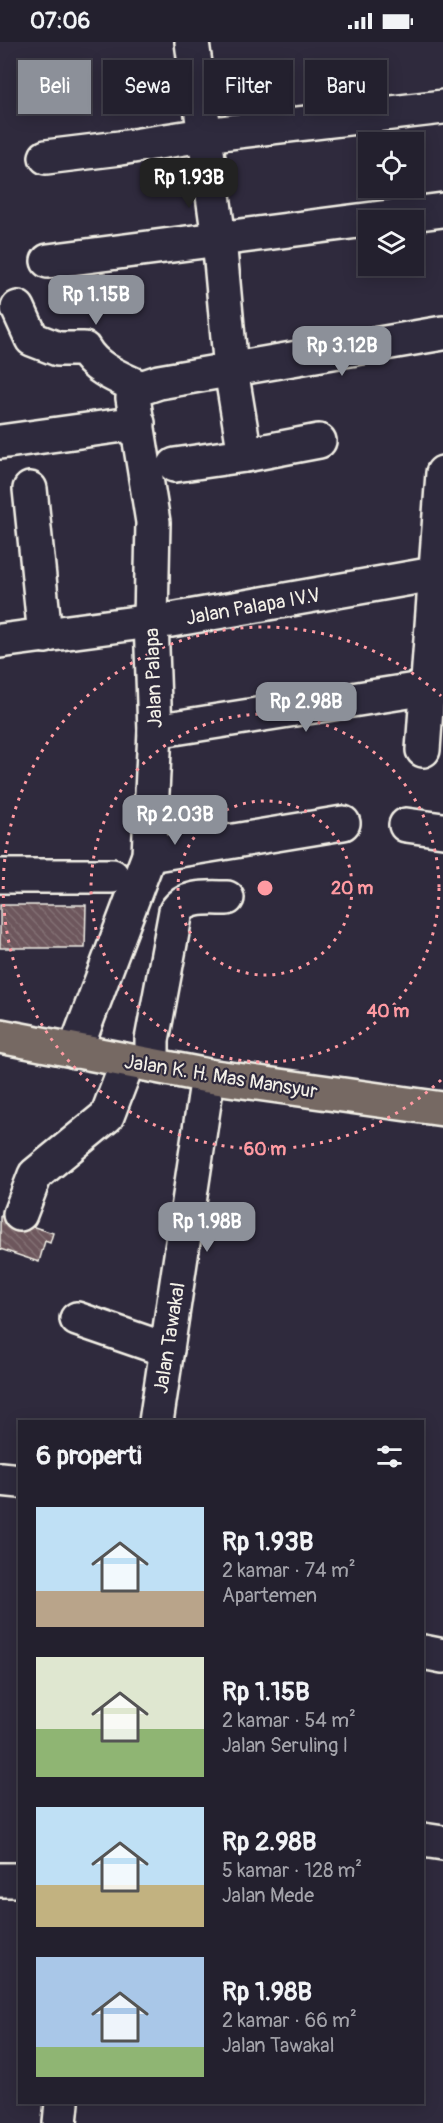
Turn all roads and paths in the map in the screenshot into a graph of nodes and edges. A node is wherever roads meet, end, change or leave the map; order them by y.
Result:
1 (192, 42) edge
2 (443, 107) edge
3 (204, 135) junction
4 (46, 157) dead end
5 (443, 210) edge
6 (219, 239) junction
7 (48, 261) dead end
8 (18, 308) dead end
9 (443, 333) edge
10 (231, 370) junction
11 (141, 388) junction
12 (138, 423) junction
13 (319, 441) dead end
14 (0, 442) edge
15 (245, 455) junction
16 (175, 465) dead end
17 (443, 473) edge
18 (30, 489) dead end
19 (434, 574) junction
20 (151, 621) junction
21 (45, 636) junction
22 (0, 641) edge
23 (435, 688) edge
24 (154, 731) junction
25 (423, 750) dead end
26 (343, 823) dead end
27 (406, 825) dead end
28 (443, 830) edge
29 (149, 855) junction
30 (0, 876) edge
31 (112, 876) dead end
32 (227, 897) dead end
33 (0, 1036) edge
34 (75, 1051) junction
35 (140, 1063) junction
36 (208, 1076) junction
37 (443, 1109) edge
38 (20, 1214) dead end
39 (77, 1319) dead end
40 (167, 1350) junction
41 (156, 1420) edge
42 (0, 1479) edge
43 (18, 1481) edge
44 (424, 1652) edge
45 (443, 1656) edge
46 (424, 1840) edge
47 (443, 1843) edge
48 (0, 1880) edge
49 (18, 1880) edge
50 (62, 2104) edge
51 (60, 2123) edge

1 - 3 street
2 - 3 street
3 - 4 street
3 - 6 street
5 - 6 street
6 - 7 street
6 - 10 street
8 - 11 street
9 - 10 street
10 - 11 street
10 - 15 street
11 - 12 street, Jalan Palapa
12 - 14 street
12 - 20 street, Jalan Palapa
13 - 15 street
15 - 16 street
17 - 19 street
18 - 21 street
19 - 20 street, Jalan Palapa IV.V
19 - 23 street
20 - 21 street, Jalan Palapa IV.V
20 - 24 street, Jalan Palapa
21 - 22 street, Jalan Palapa IV.V
23 - 24 street
23 - 25 street
24 - 29 street, Jalan Palapa
26 - 29 street
27 - 28 street
29 - 34 street, Jalan Palapa
30 - 31 street
32 - 35 street
33 - 34 main road, Jalan K. H. Mas Mansyur
34 - 35 main road, Jalan K. H. Mas Mansyur
35 - 36 main road, Jalan K. H. Mas Mansyur
35 - 38 street
36 - 37 main road, Jalan K. H. Mas Mansyur
36 - 40 street, Jalan Tawakal
39 - 40 street
40 - 41 street, Jalan Tawakal
42 - 43 street
44 - 45 street
46 - 47 street
48 - 49 street
50 - 51 street

